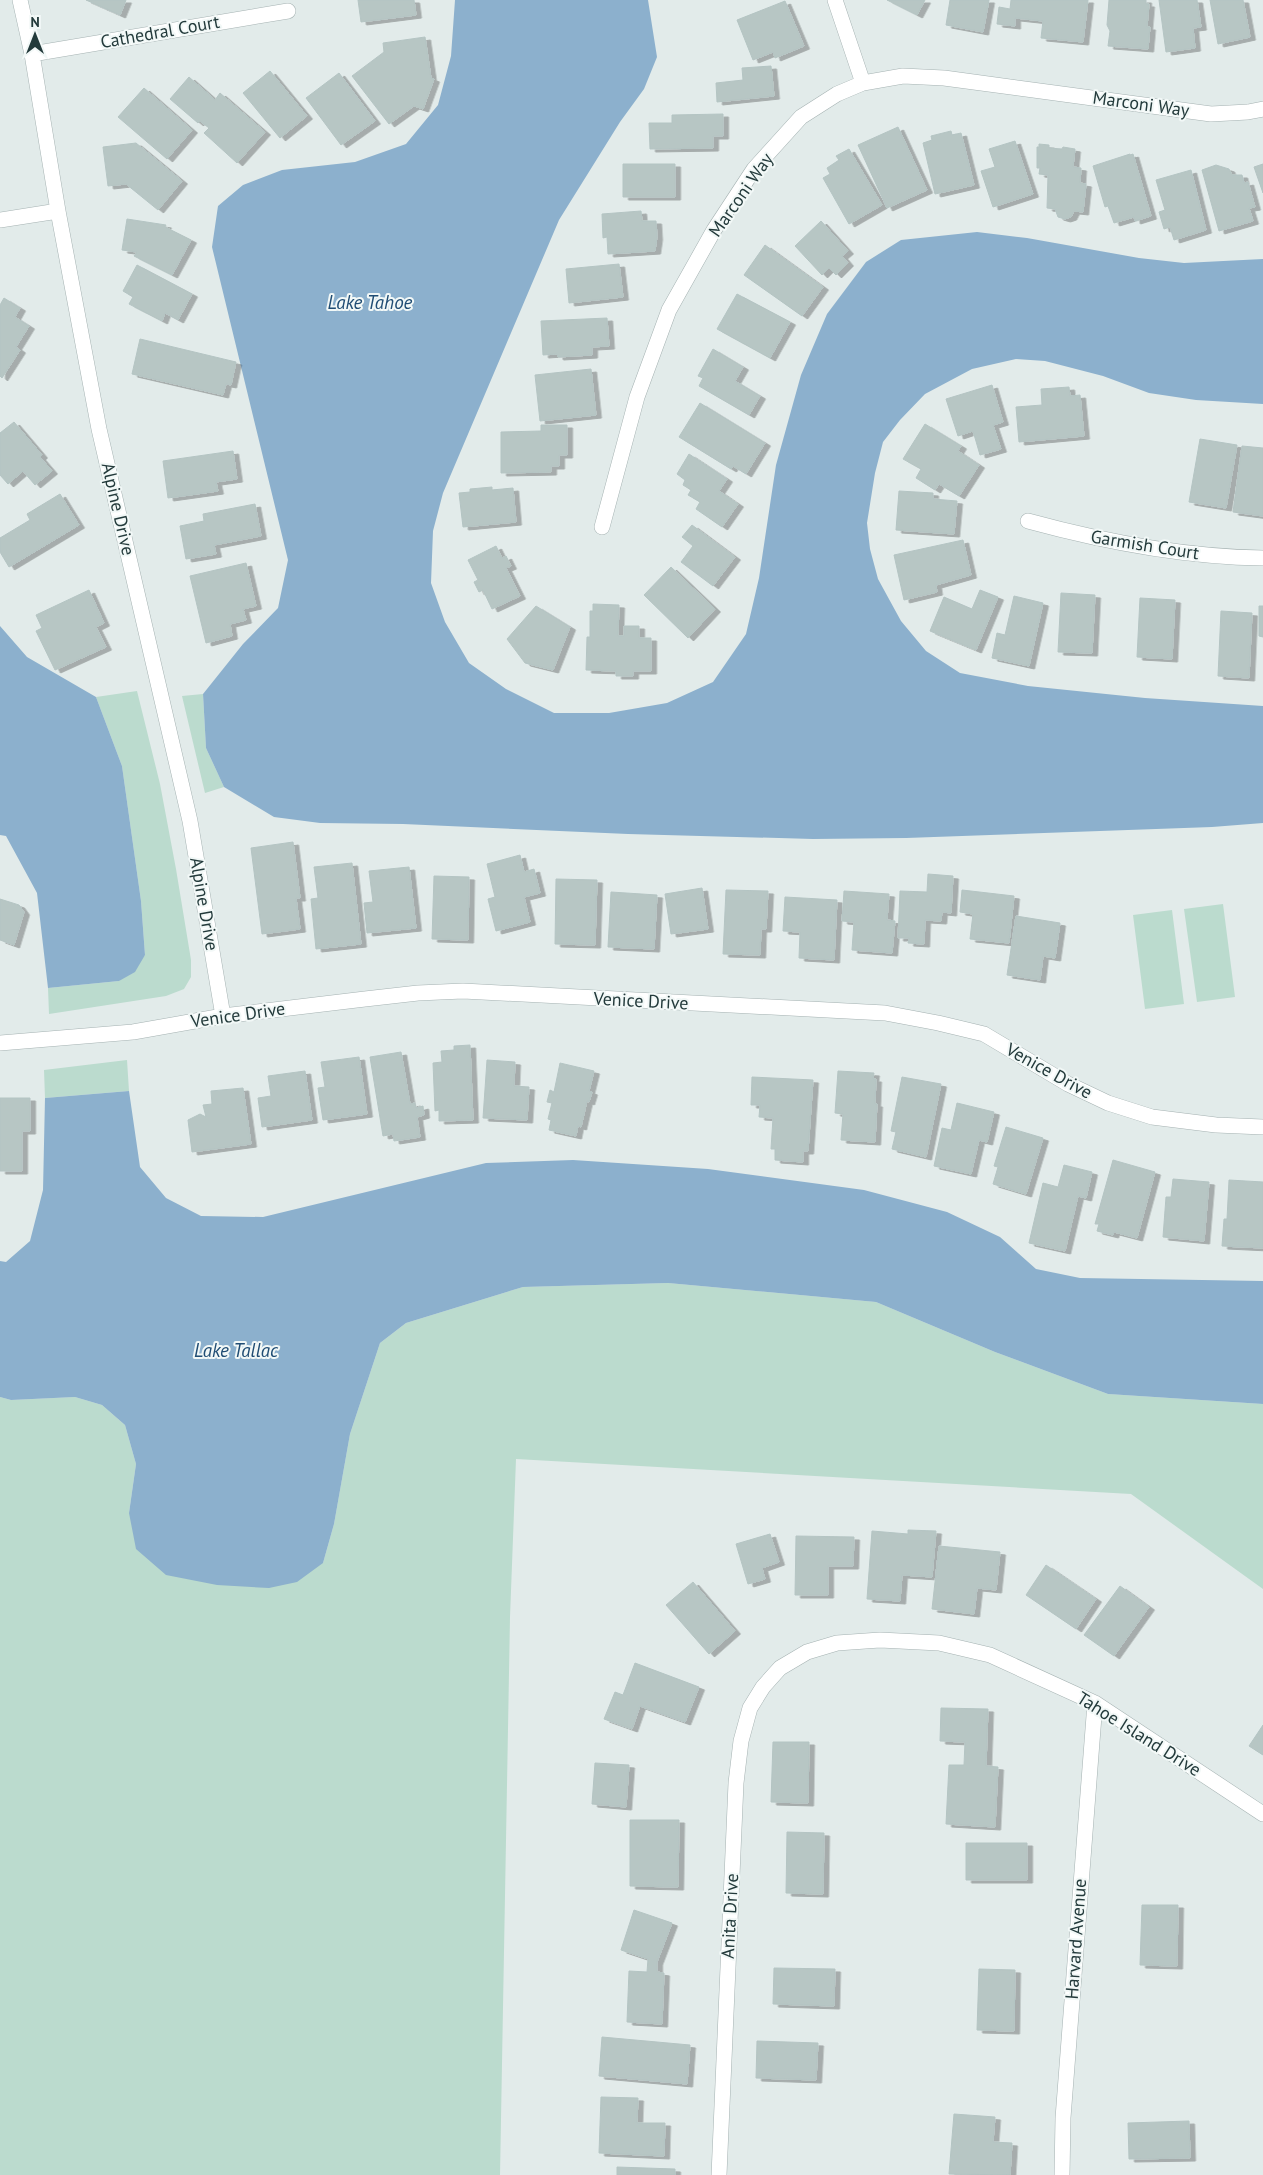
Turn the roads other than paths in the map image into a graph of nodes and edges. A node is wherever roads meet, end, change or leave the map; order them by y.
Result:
1 (20, 0) edge
2 (835, 0) edge
3 (288, 11) dead end
4 (32, 54) junction
5 (863, 83) junction
6 (1263, 109) edge
7 (58, 211) junction
8 (0, 220) edge
9 (1028, 521) dead end
10 (602, 527) dead end
11 (1263, 558) edge
12 (223, 1016) junction
13 (0, 1043) edge
14 (1263, 1127) edge
15 (780, 1668) joint
16 (1094, 1703) junction
17 (1263, 1814) edge
18 (719, 2175) edge
19 (1062, 2175) edge

1 - 4 street, Alpine Drive
2 - 5 street
3 - 4 street, Cathedral Court
4 - 7 street, Alpine Drive
5 - 6 street, Marconi Way
5 - 10 street, Marconi Way
7 - 8 street
7 - 12 street, Alpine Drive
9 - 11 street, Garmish Court
12 - 13 street, Venice Drive
12 - 14 street, Venice Drive
15 - 16 street, Tahoe Island Drive
15 - 18 street, Anita Drive
16 - 17 street, Tahoe Island Drive
16 - 19 street, Harvard Avenue

